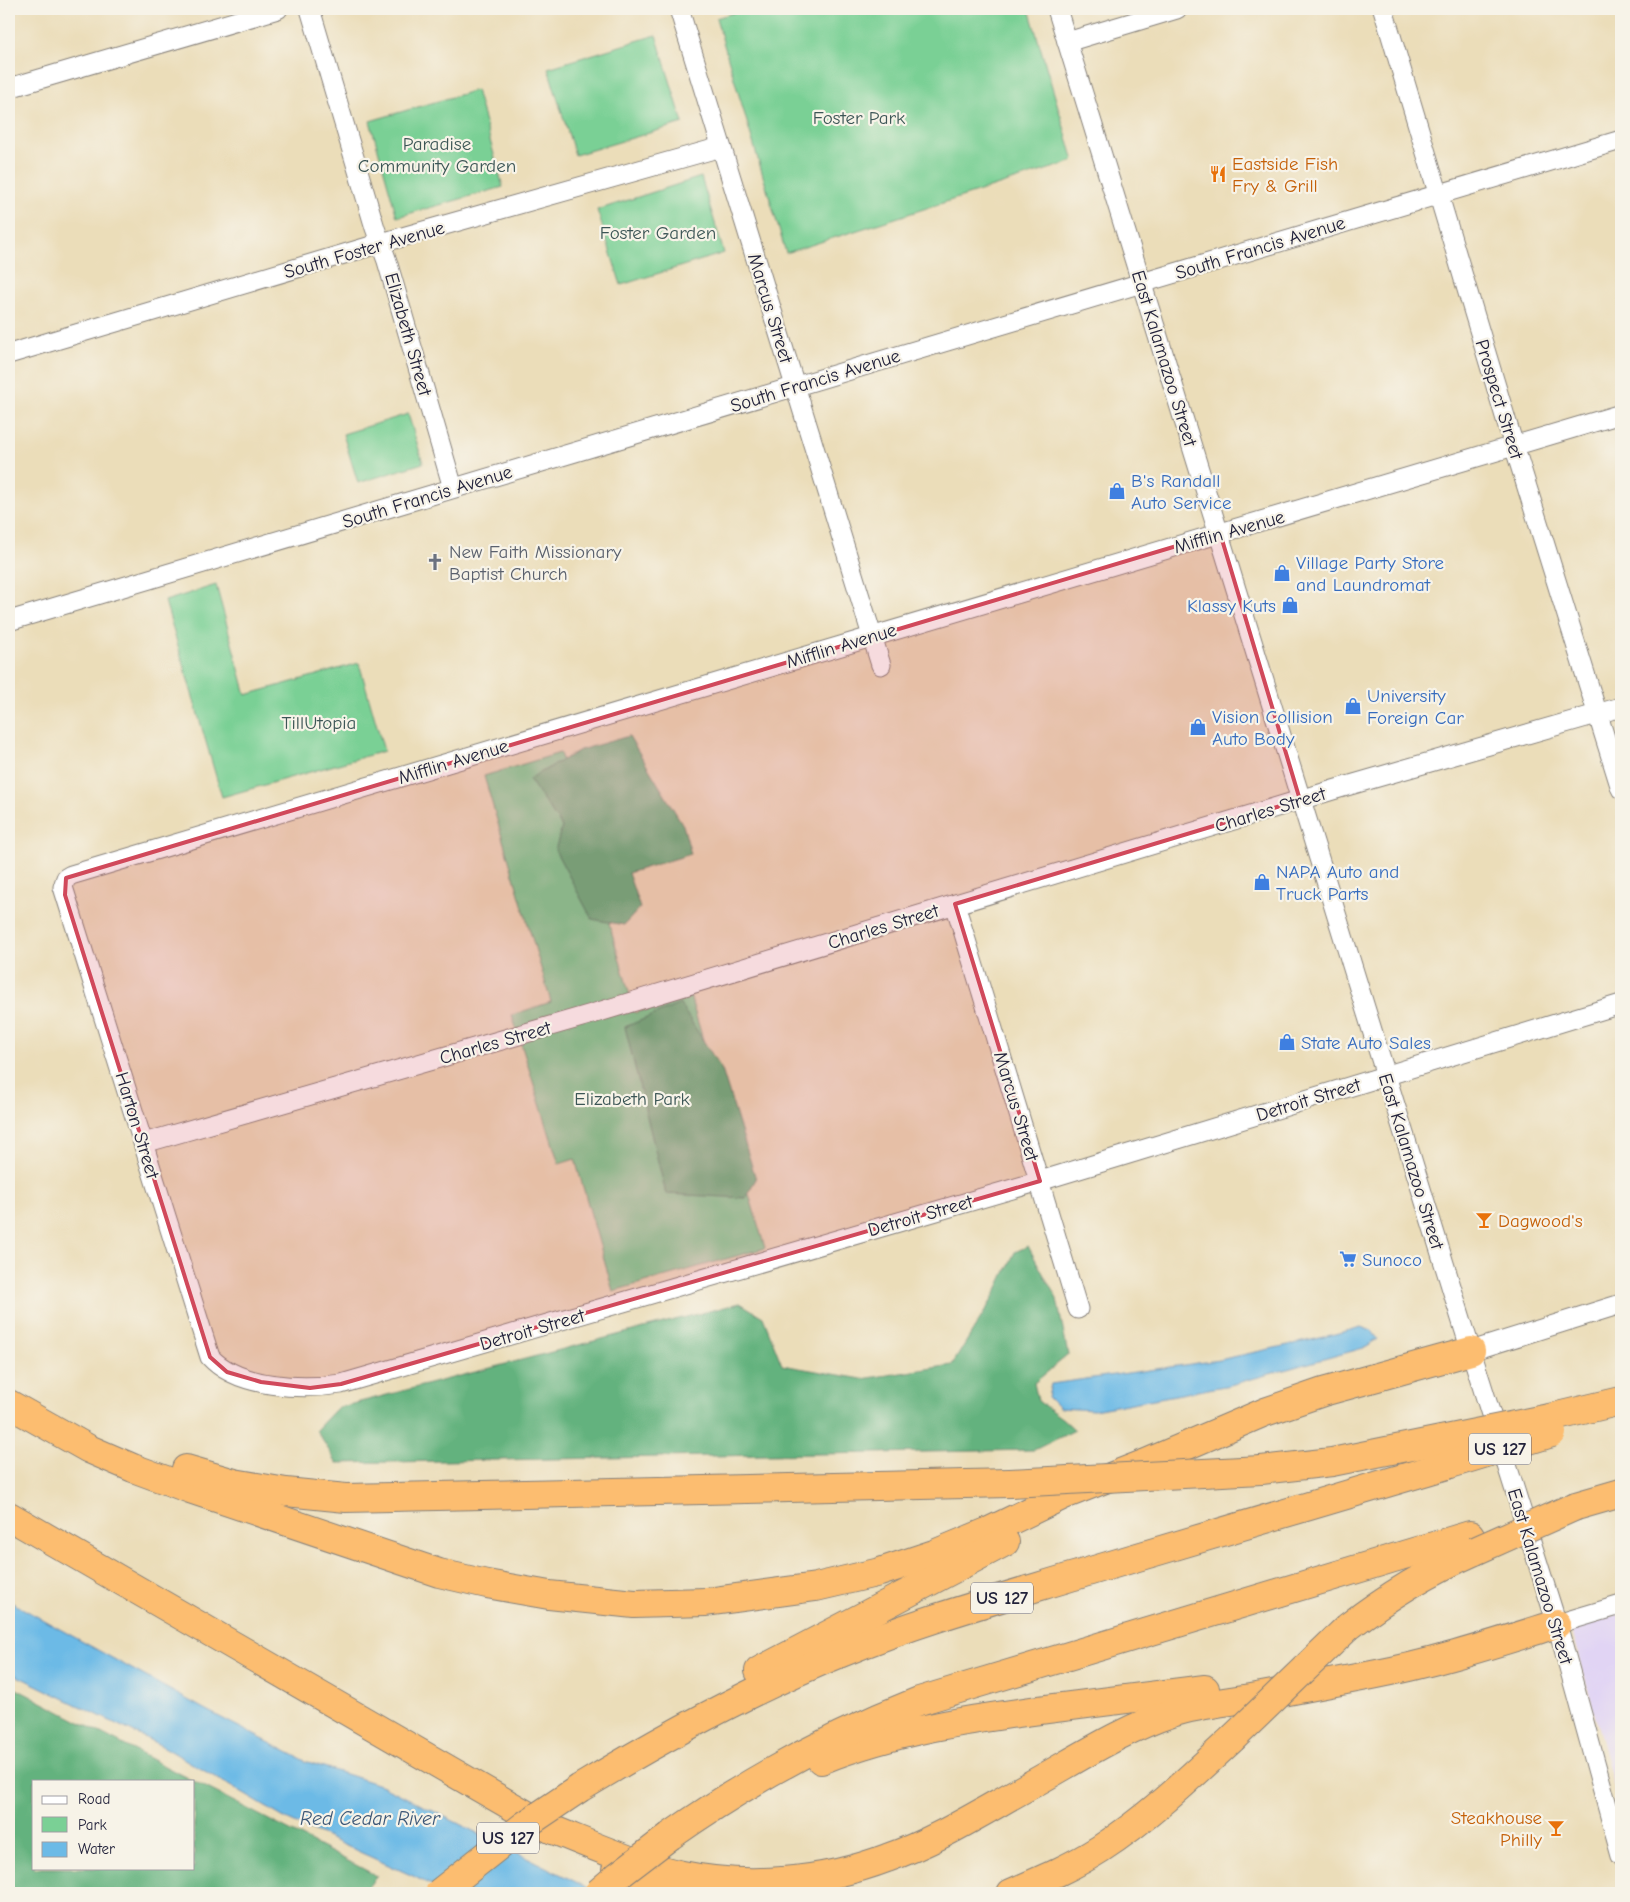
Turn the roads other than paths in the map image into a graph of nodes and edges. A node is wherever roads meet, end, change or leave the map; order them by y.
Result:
1 (278, 9) edge
2 (310, 9) edge
3 (679, 9) edge
4 (1057, 9) edge
5 (1177, 9) edge
6 (1383, 9) edge
7 (1067, 42) junction
8 (9, 88) edge
9 (1621, 140) edge
10 (721, 147) junction
11 (1439, 194) junction
12 (381, 243) junction
13 (1142, 282) junction
14 (9, 354) edge
15 (794, 386) junction
16 (1621, 414) edge
17 (1514, 446) junction
18 (453, 488) junction
19 (1220, 533) junction
20 (9, 621) edge
21 (872, 636) junction
22 (881, 665) dead end
23 (1621, 707) edge
24 (1598, 714) junction
25 (1621, 789) edge
26 (1300, 800) junction
27 (64, 882) joint
28 (955, 904) junction
29 (1621, 1004) edge
30 (1386, 1075) junction
31 (144, 1144) junction
32 (1040, 1180) junction
33 (1621, 1304) edge
34 (1078, 1308) dead end
35 (1470, 1350) junction
36 (217, 1365) joint
37 (1621, 1401) edge
38 (9, 1404) edge
39 (1621, 1412) edge
40 (42, 1423) junction
41 (1550, 1425) junction
42 (1444, 1452) junction
43 (1146, 1463) junction
44 (1621, 1492) edge
45 (9, 1516) edge
46 (1473, 1543) junction
47 (1621, 1605) edge
48 (1557, 1624) junction
49 (1336, 1680) junction
50 (646, 1748) junction
51 (551, 1829) junction
52 (670, 1836) junction
53 (1621, 1856) edge
54 (439, 1893) edge
55 (598, 1893) edge
56 (667, 1893) edge
57 (1011, 1893) edge

1 - 8 street
2 - 12 street, Elizabeth Street
3 - 10 street, Marcus Street
4 - 7 street, East Kalamazoo Street
5 - 7 street
6 - 11 street, Prospect Street
7 - 13 street, East Kalamazoo Street
9 - 11 street, South Francis Avenue
10 - 12 street, South Foster Avenue
10 - 15 street, Marcus Street
11 - 13 street, South Francis Avenue
11 - 17 street, Prospect Street
12 - 14 street, South Foster Avenue
12 - 18 street, Elizabeth Street
13 - 15 street, South Francis Avenue
13 - 19 street, East Kalamazoo Street
15 - 18 street, South Francis Avenue
15 - 21 street, Marcus Street
16 - 17 street, Mifflin Avenue
17 - 19 street, Mifflin Avenue
17 - 24 street, Prospect Street
18 - 20 street, South Francis Avenue
19 - 21 street, Mifflin Avenue
19 - 26 street, East Kalamazoo Street
21 - 22 street, Marcus Street
21 - 27 street, Mifflin Avenue
23 - 24 street, Charles Street
24 - 25 street, Prospect Street
24 - 26 street, Charles Street
26 - 28 street, Charles Street
26 - 30 street, East Kalamazoo Street
27 - 31 street, Harton Street
28 - 31 street, Charles Street
28 - 32 street, Marcus Street
29 - 30 street, Detroit Street
30 - 32 street, Detroit Street
30 - 35 street, East Kalamazoo Street
31 - 36 street, Harton Street
32 - 34 street, Marcus Street
32 - 36 street, Detroit Street
33 - 35 street
35 - 43 highway
35 - 48 street, East Kalamazoo Street
37 - 41 highway
38 - 40 highway
39 - 41 highway, US 127
40 - 42 highway, bridge
40 - 43 highway
41 - 42 highway, US 127, bridge
42 - 50 highway, US 127
43 - 50 highway
44 - 46 highway, bridge
45 - 51 highway
46 - 52 highway
46 - 57 highway, bridge
47 - 48 street
48 - 49 highway
48 - 53 street, East Kalamazoo Street
49 - 51 highway
49 - 52 highway
50 - 54 highway, US 127, bridge
51 - 56 highway
52 - 55 highway, bridge

